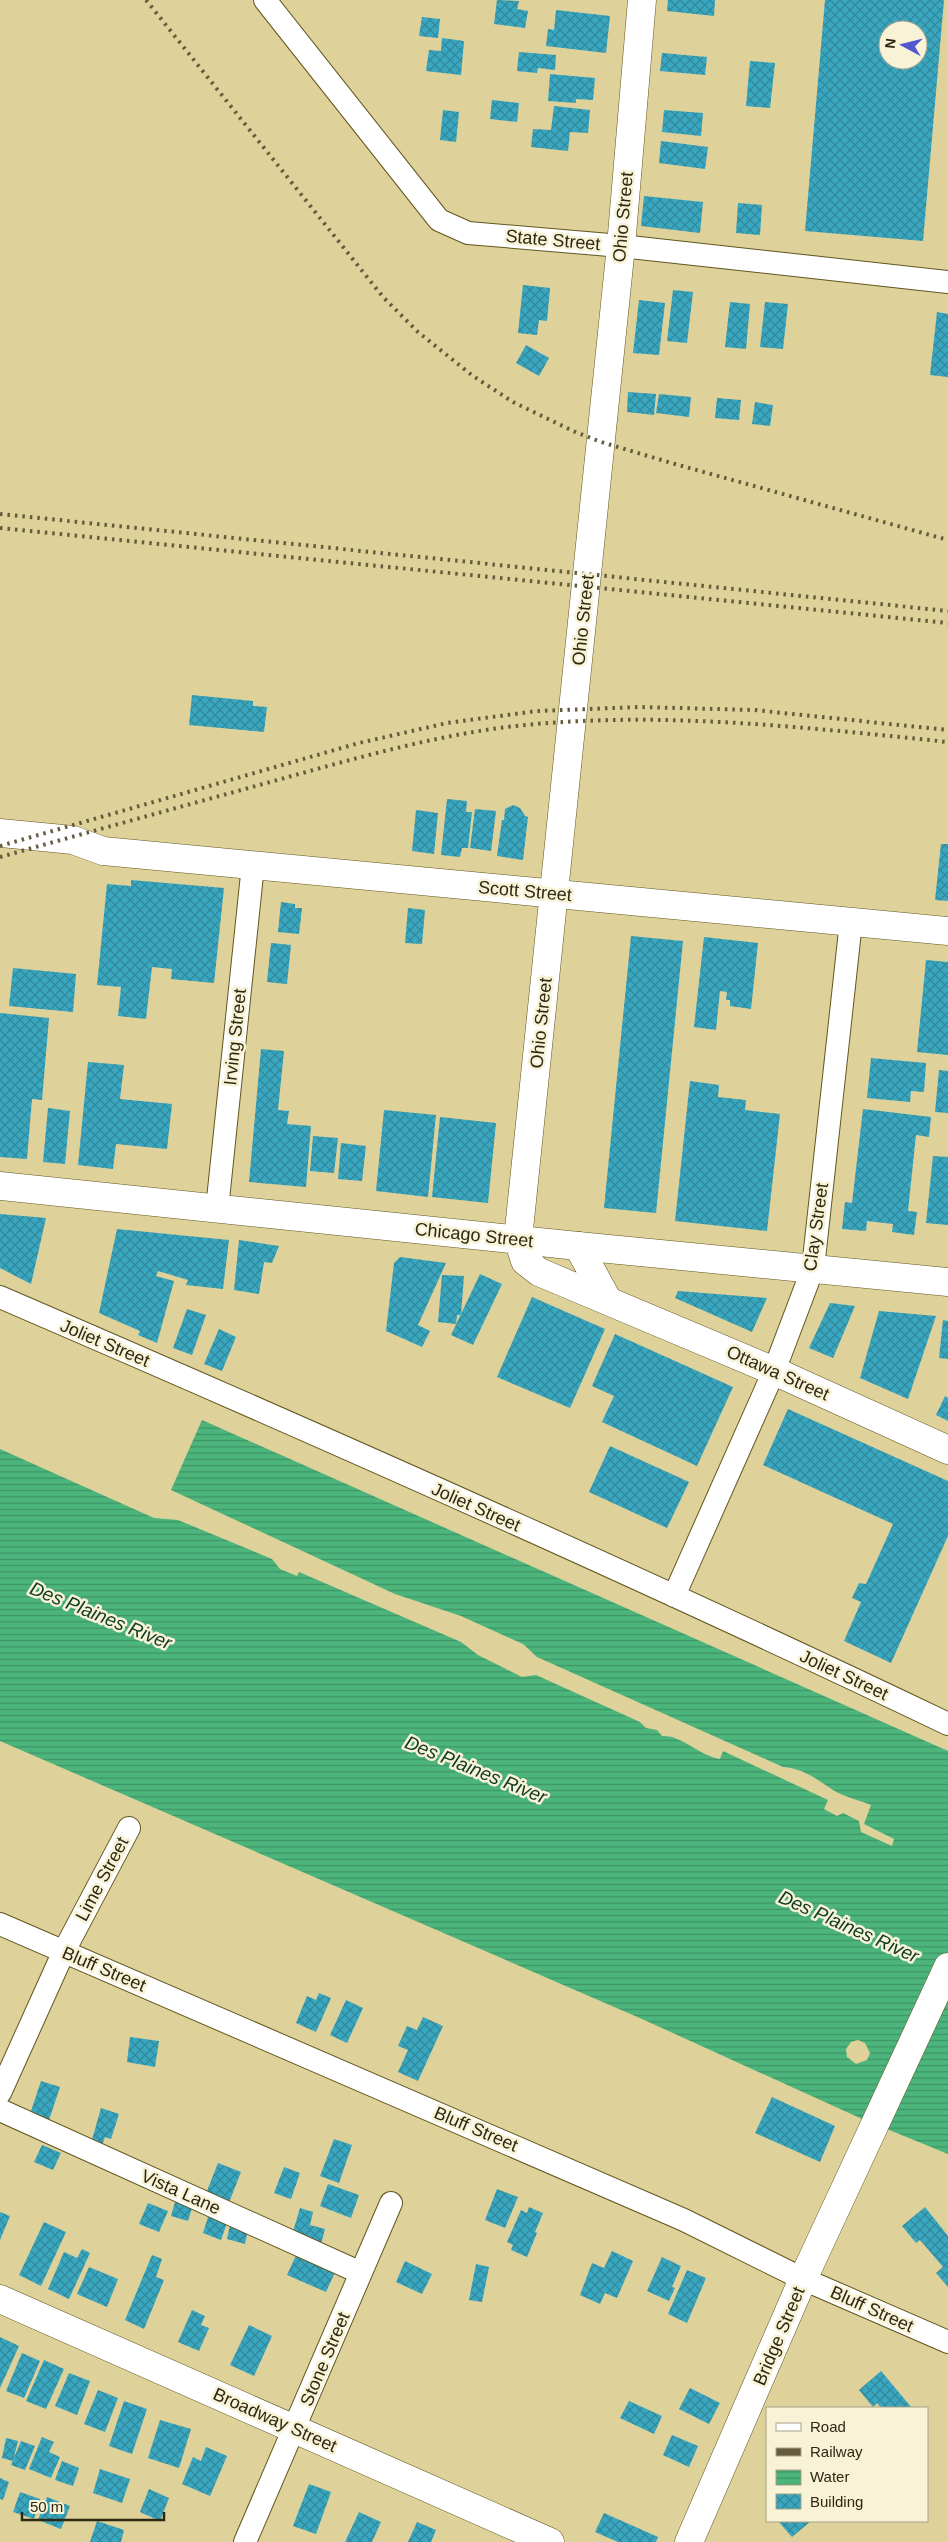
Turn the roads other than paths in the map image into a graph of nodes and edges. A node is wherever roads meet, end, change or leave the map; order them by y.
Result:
1 (265, 0) edge
2 (642, 0) edge
3 (621, 246) junction
4 (948, 282) edge
5 (0, 833) edge
6 (0, 850) edge
7 (103, 851) junction
8 (253, 865) junction
9 (554, 894) junction
10 (851, 922) junction
11 (948, 931) edge
12 (0, 1186) edge
13 (217, 1209) junction
14 (518, 1240) junction
15 (578, 1246) junction
16 (814, 1268) junction
17 (948, 1282) edge
18 (0, 1297) edge
19 (607, 1299) junction
20 (774, 1371) junction
21 (948, 1450) edge
22 (674, 1596) junction
23 (948, 1724) edge
24 (129, 1828) dead end
25 (0, 1924) edge
26 (64, 1951) junction
27 (948, 1967) edge
28 (0, 2093) edge
29 (0, 2110) edge
30 (391, 2203) dead end
31 (361, 2273) junction
32 (803, 2279) junction
33 (0, 2298) edge
34 (948, 2342) edge
35 (295, 2429) junction
36 (245, 2542) edge
37 (550, 2542) edge
38 (689, 2542) edge

1 - 3 street, State Street
2 - 3 street, Ohio Street
3 - 4 street, State Street
3 - 9 street, Ohio Street
5 - 7 street, Scott Street
6 - 7 street, Scott Street
7 - 8 street, Scott Street
8 - 9 street, Scott Street
8 - 13 street, Irving Street
9 - 10 street, Scott Street
9 - 14 street, Ohio Street
10 - 11 street, Scott Street
10 - 16 street, Clay Street
12 - 13 street, Chicago Street
13 - 14 street, Chicago Street
14 - 15 street, Chicago Street
14 - 19 street, Ottawa Street
15 - 16 street, Chicago Street
15 - 19 street
16 - 17 street, Chicago Street
16 - 20 street, Clay Street
18 - 22 street, Joliet Street
19 - 20 street, Ottawa Street
20 - 21 street, Ottawa Street
20 - 22 street, Clay Street
22 - 23 street, Joliet Street
24 - 26 street, Lime Street
25 - 26 street, Bluff Street
26 - 28 street, Lime Street
26 - 32 street, Bluff Street
27 - 32 street, Bridge Street
29 - 31 street, Vista Lane
30 - 31 street, Stone Street
31 - 35 street, Stone Street
32 - 34 street, Bluff Street
32 - 38 street, Bridge Street
33 - 35 street, Broadway Street
35 - 36 street, Stone Street
35 - 37 street, Broadway Street

